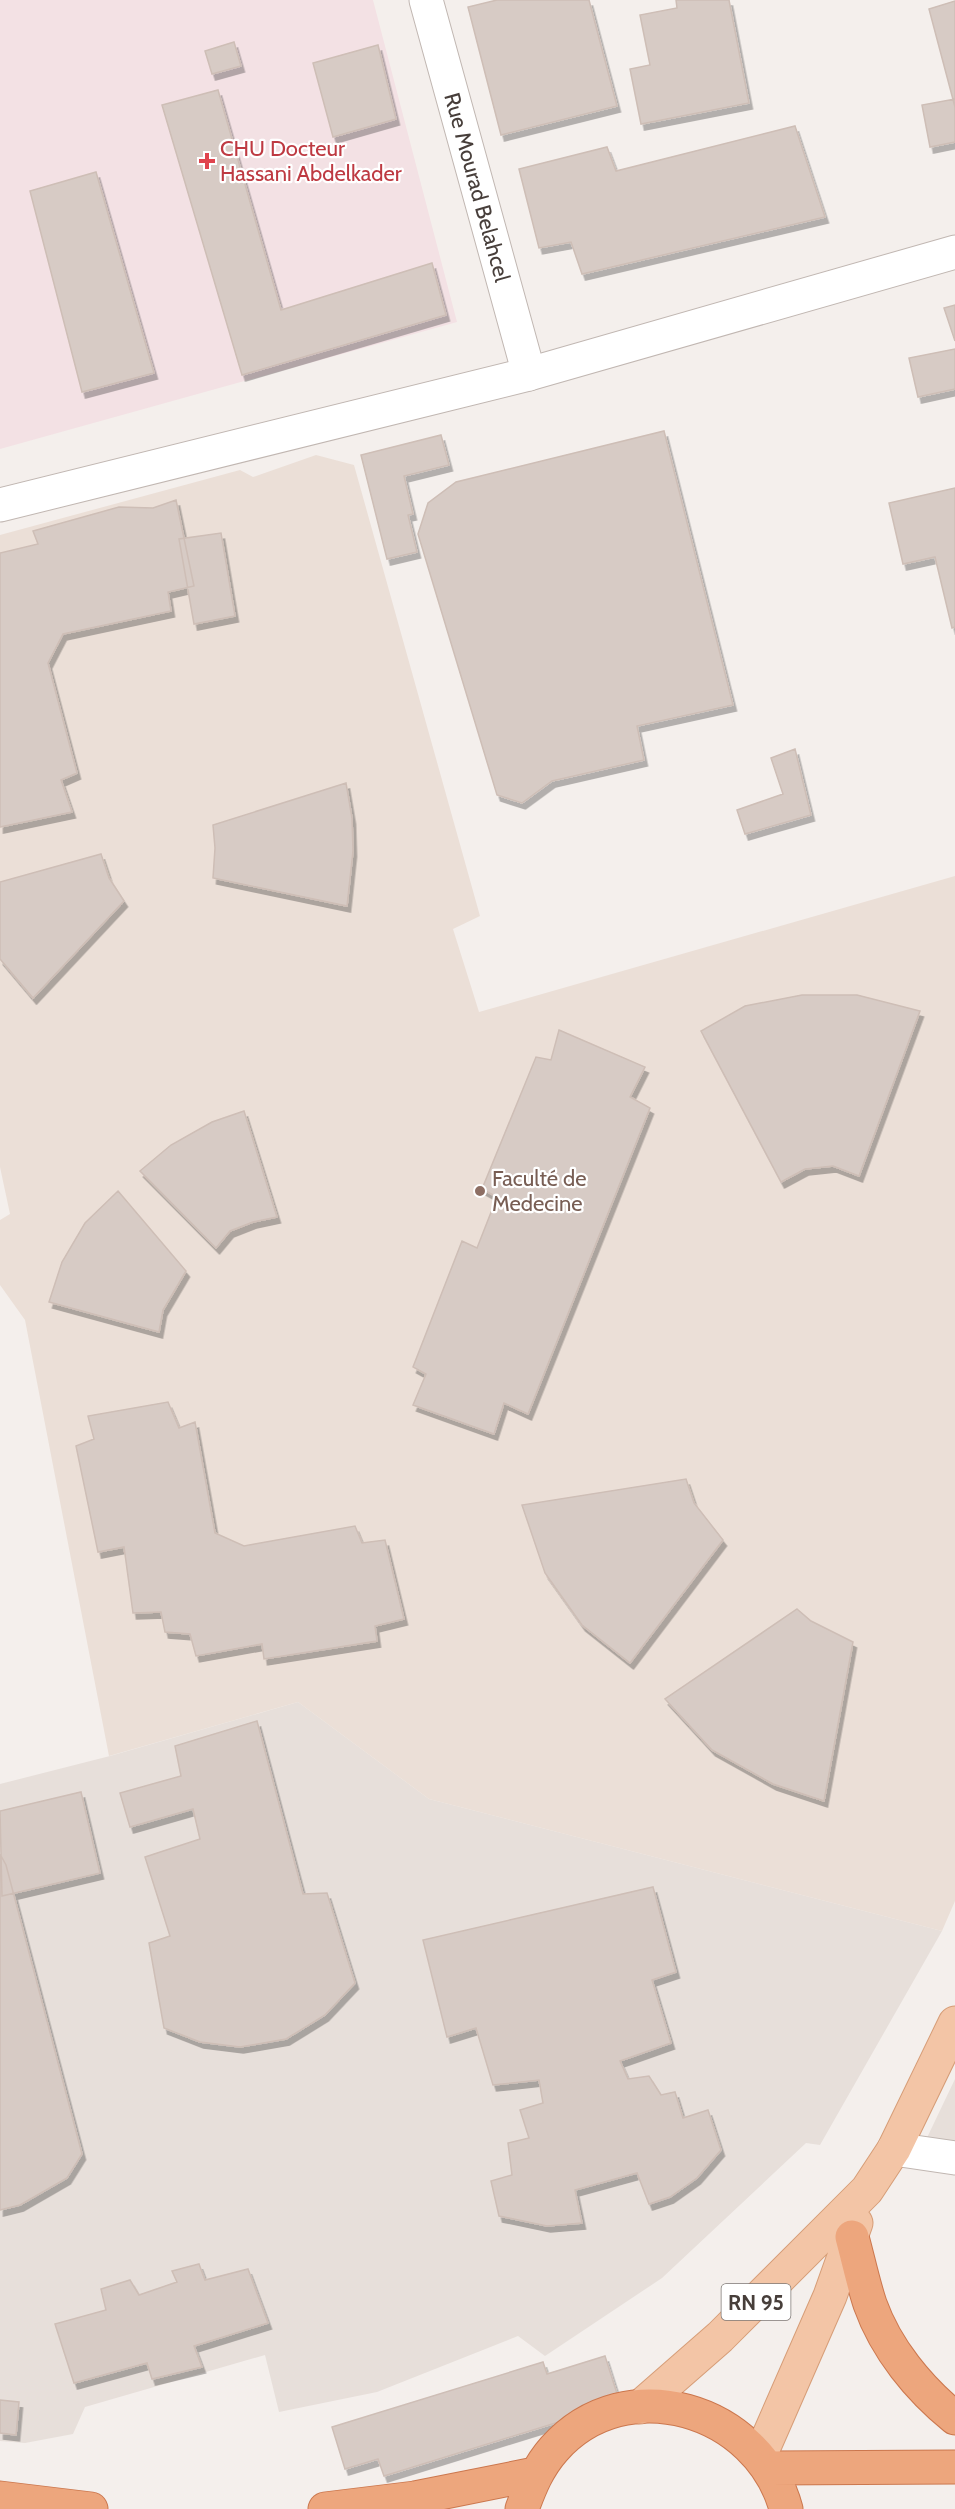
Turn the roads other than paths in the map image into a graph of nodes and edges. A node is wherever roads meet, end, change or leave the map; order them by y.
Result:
1 (426, 0) edge
2 (955, 252) edge
3 (529, 374) junction
4 (0, 505) edge
5 (955, 2023) edge
6 (894, 2149) junction
7 (955, 2158) edge
8 (867, 2190) junction
9 (852, 2237) junction
10 (640, 2407) junction
11 (955, 2418) edge
12 (764, 2462) junction
13 (955, 2467) edge
14 (535, 2474) junction
15 (0, 2498) edge
16 (91, 2509) edge
17 (325, 2509) edge
18 (522, 2509) edge
19 (786, 2509) edge

1 - 3 street, Rue Mourad Belahcel
2 - 3 street
3 - 4 street
5 - 6 main road, RN 95
6 - 7 street
6 - 8 main road, RN 95
8 - 9 main road, RN 95
8 - 10 main road, RN 95
9 - 11 highway
9 - 12 main road, RN 95
10 - 12 highway
10 - 14 highway
12 - 13 highway
12 - 19 highway
14 - 17 highway
14 - 18 highway
15 - 16 highway

